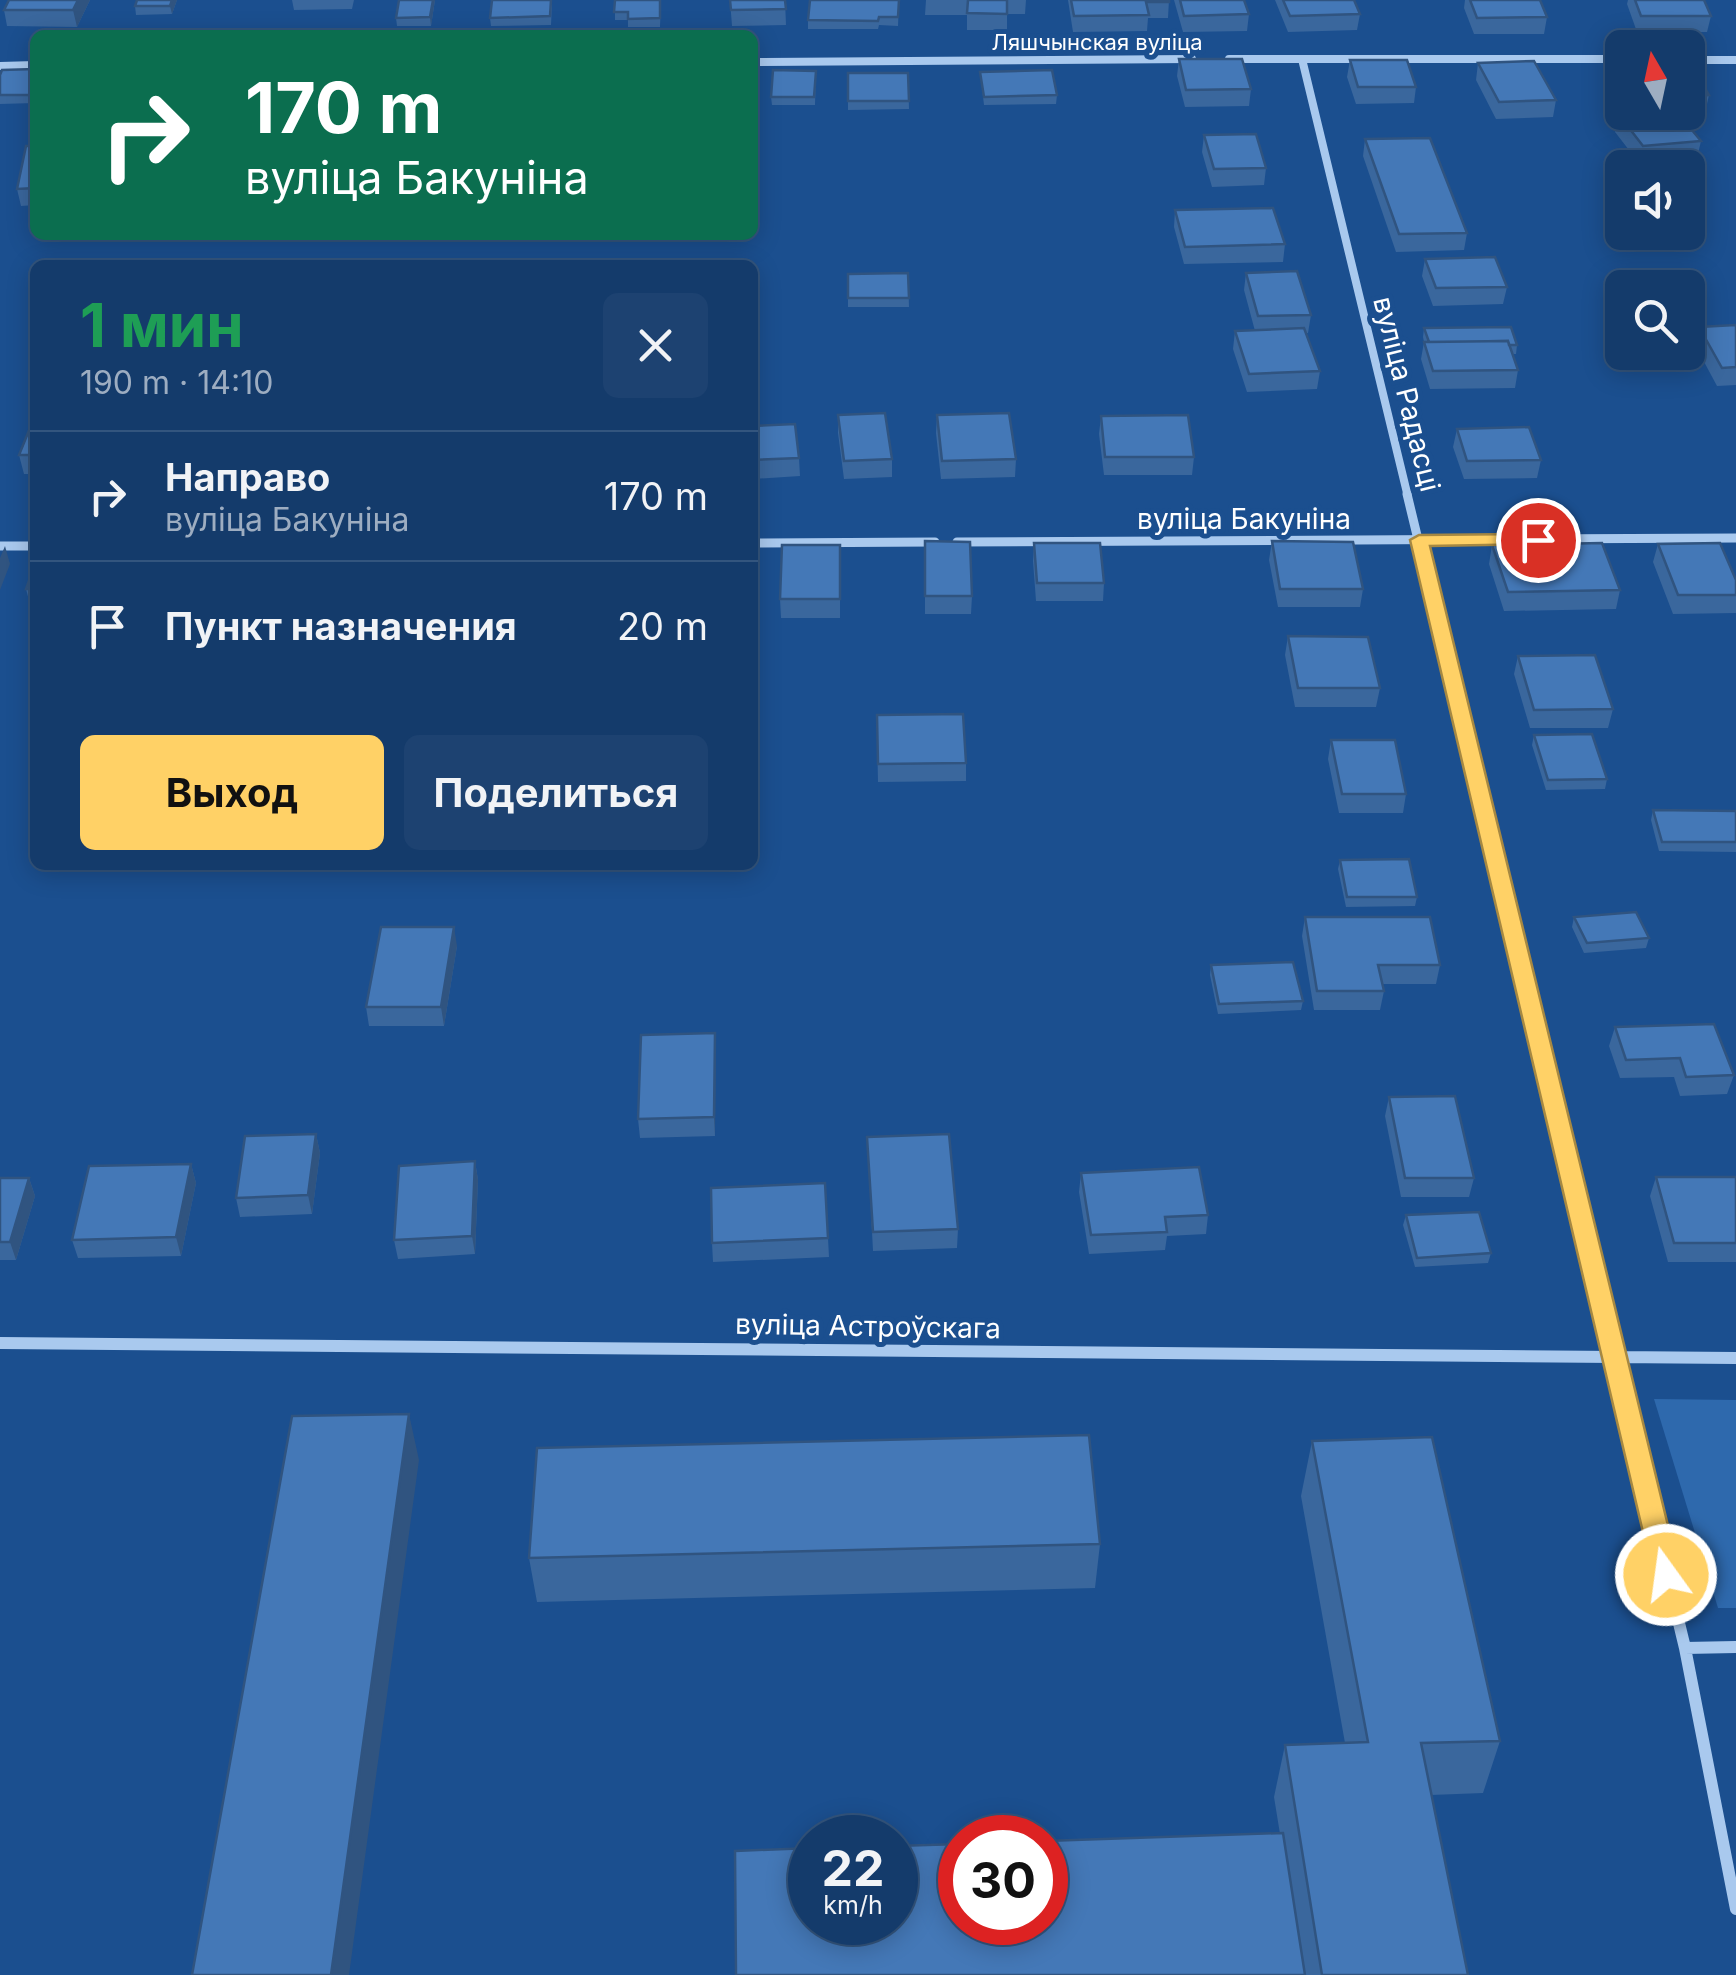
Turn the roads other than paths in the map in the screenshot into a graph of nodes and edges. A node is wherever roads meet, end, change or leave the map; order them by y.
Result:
1 (1302, 58) junction
2 (1204, 59) edge
3 (1224, 59) edge
4 (1605, 60) edge
5 (1705, 60) edge
6 (1736, 60) edge
7 (758, 62) edge
8 (0, 66) edge
9 (30, 66) edge
10 (1736, 538) edge
11 (1419, 540) junction
12 (758, 543) edge
13 (0, 546) edge
14 (30, 546) edge
15 (0, 1343) edge
16 (1612, 1358) junction
17 (1736, 1358) edge
18 (1685, 1648) junction
19 (1736, 1648) edge
20 (1736, 1909) edge

1 - 3 street, Ляшчынская вуліца
1 - 4 street, Ляшчынская вуліца
1 - 11 street, вуліца Радасці
2 - 7 street, Ляшчынская вуліца
5 - 6 street
8 - 9 street
10 - 11 street, вуліца Бакуніна
11 - 12 street, вуліца Бакуніна
11 - 16 street, вуліца Радасці
13 - 14 street
15 - 16 street, вуліца Астроўскага
16 - 17 street, вуліца Астроўскага
16 - 18 street, вуліца Радасці
18 - 19 street
18 - 20 street, вуліца Радасці

